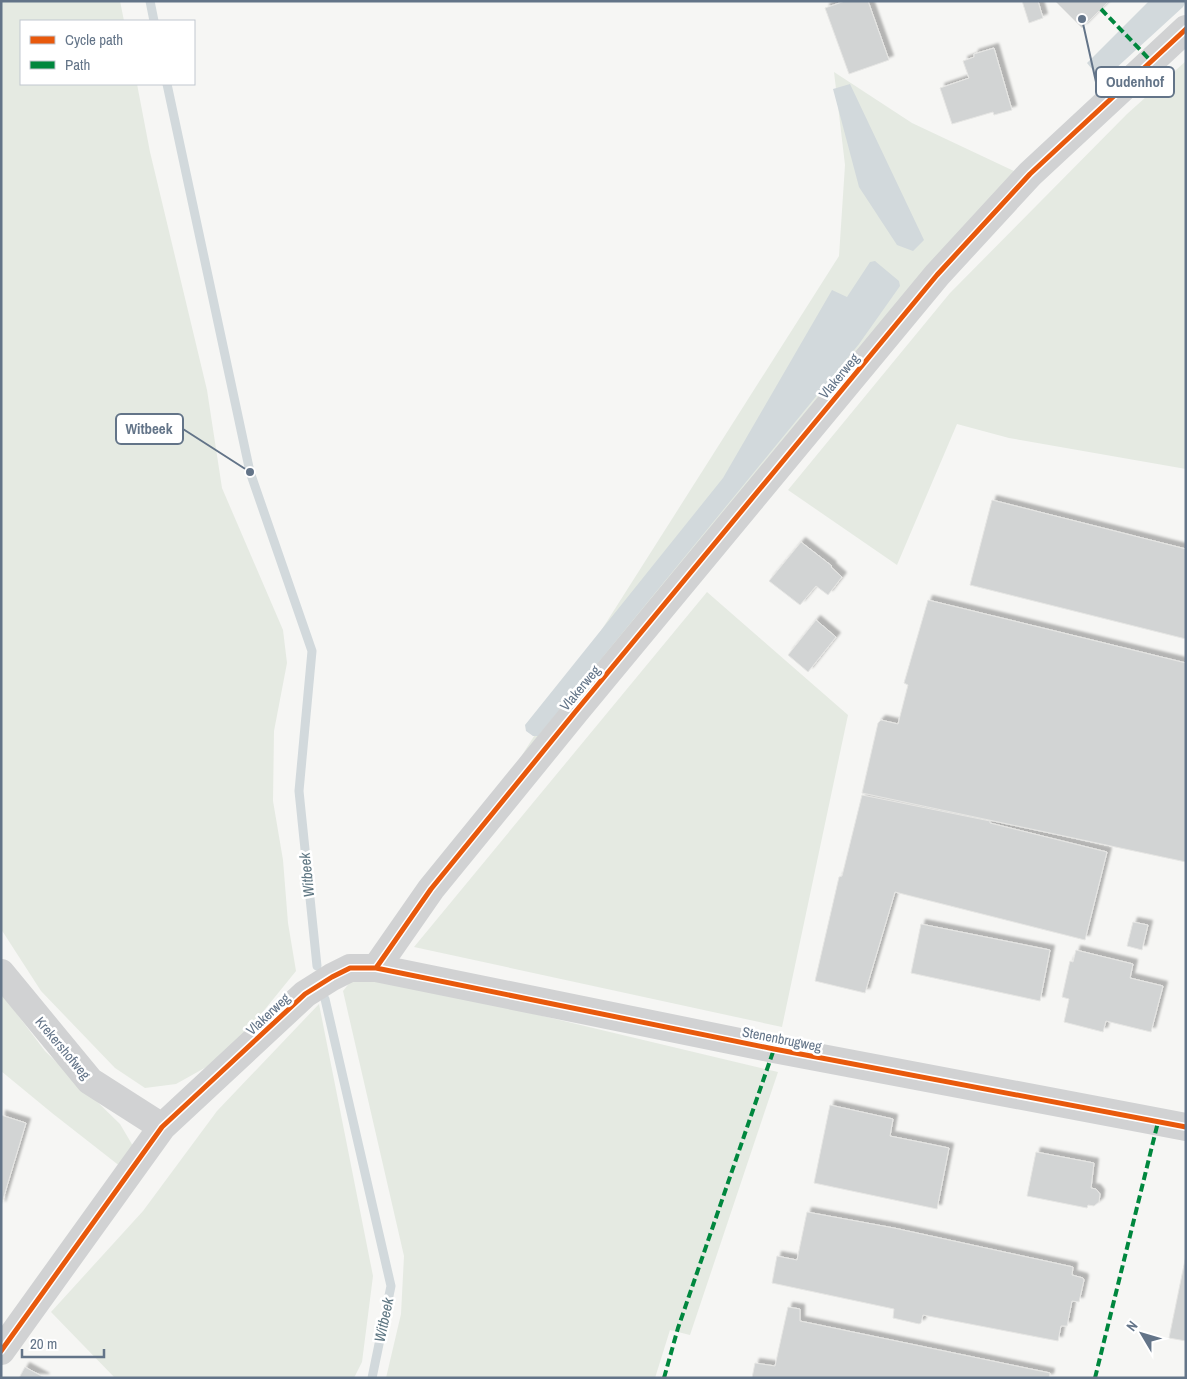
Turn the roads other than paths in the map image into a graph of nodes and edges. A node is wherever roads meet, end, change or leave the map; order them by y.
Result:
1 (1186, 29) edge
2 (376, 968) junction
3 (1, 973) edge
4 (162, 1127) junction
5 (1186, 1127) edge
6 (1, 1352) edge

1 - 2 street, Vlakerweg
2 - 4 street, Vlakerweg
2 - 5 street, Stenenbrugweg
3 - 4 street, Krekershofweg
4 - 6 street, Vlakerweg

